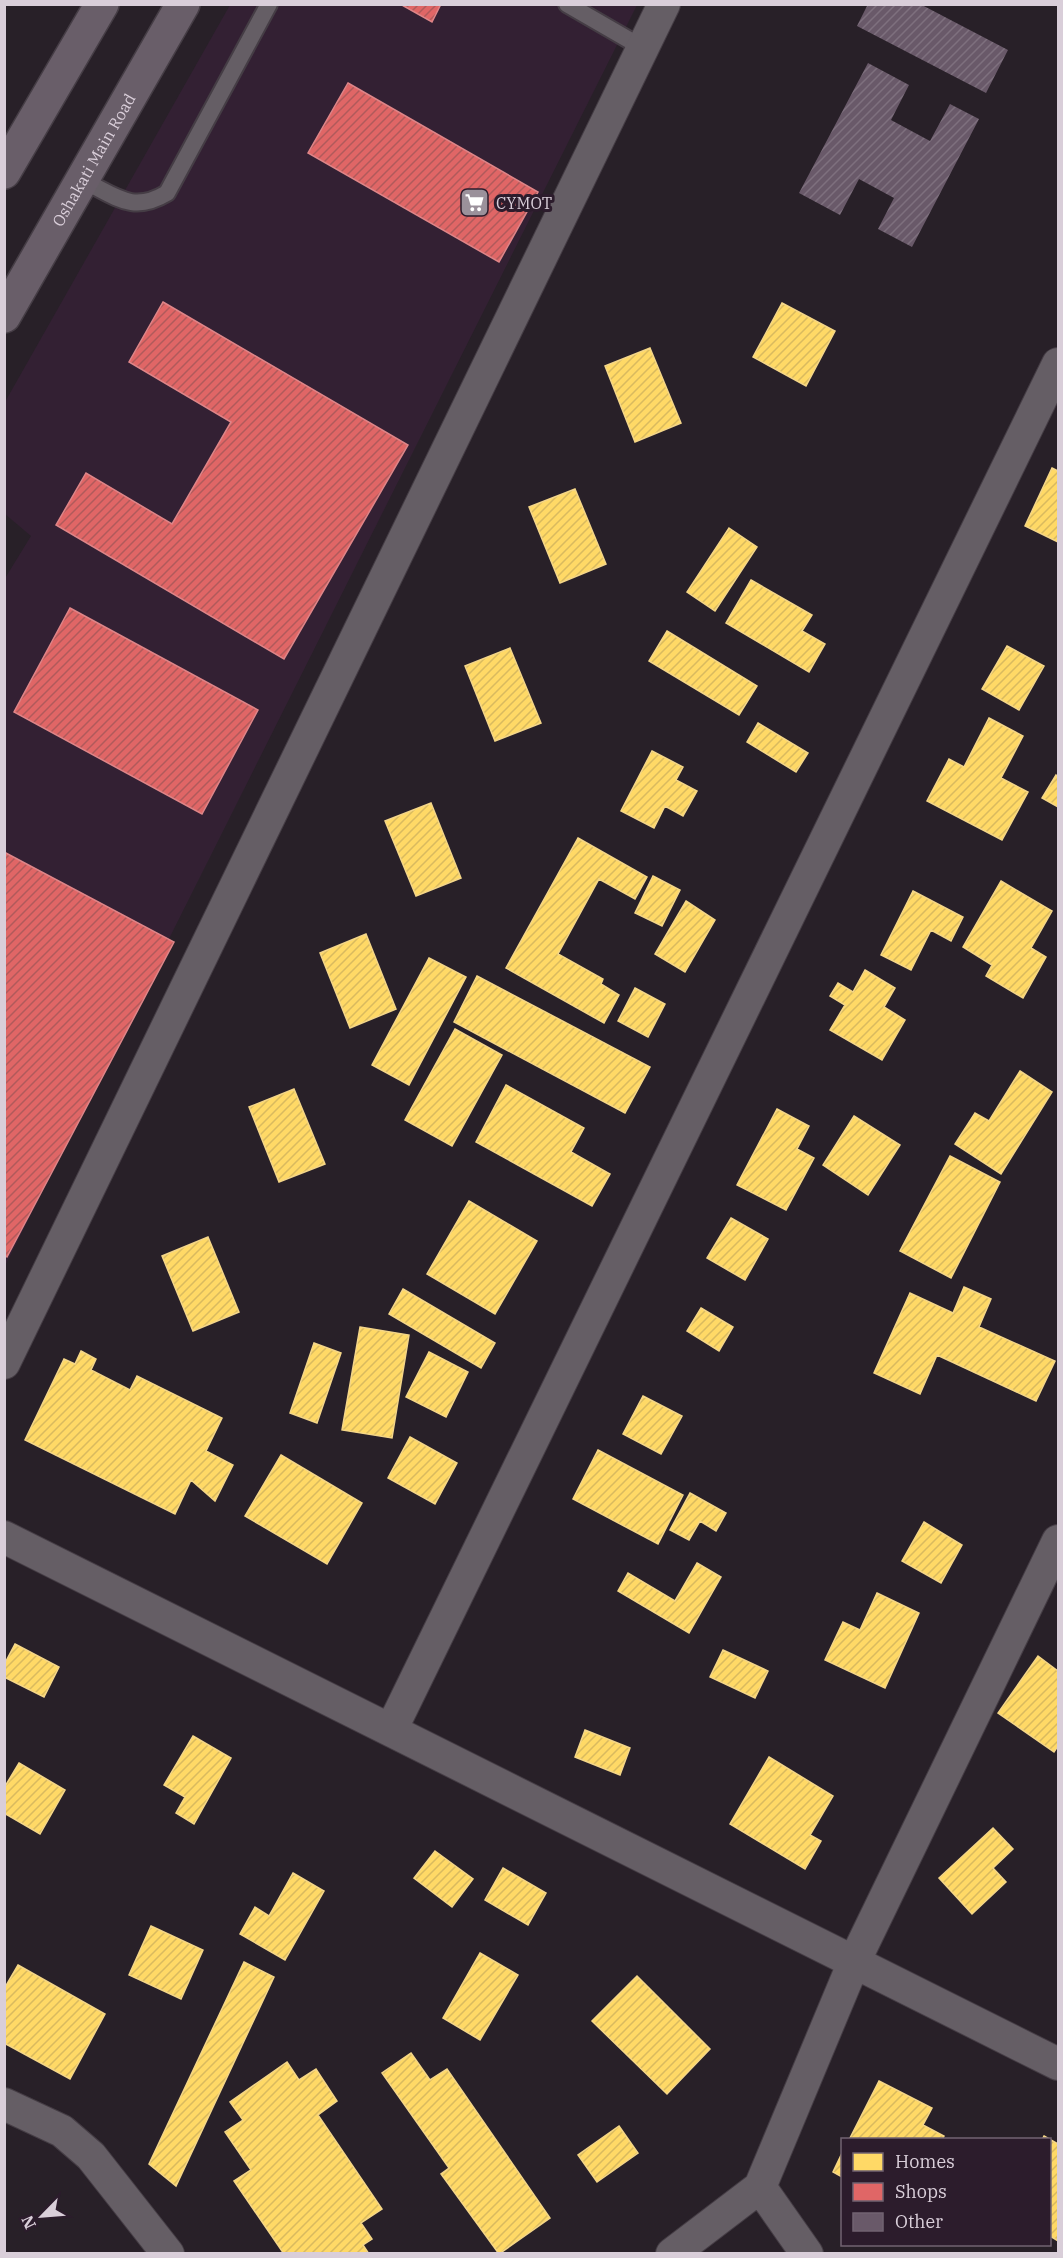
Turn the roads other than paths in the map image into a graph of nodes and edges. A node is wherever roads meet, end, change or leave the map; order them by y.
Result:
1 (102, 4) edge
2 (183, 4) edge
3 (269, 4) edge
4 (567, 4) edge
5 (664, 4) edge
6 (643, 48) junction
7 (4, 172) edge
8 (82, 180) junction
9 (4, 316) edge
10 (1059, 364) edge
11 (4, 1363) edge
12 (4, 1537) edge
13 (1059, 1541) edge
14 (391, 1730) junction
15 (854, 1962) junction
16 (1059, 2064) edge
17 (4, 2104) edge
18 (760, 2187) junction
19 (168, 2253) edge
20 (672, 2253) edge
21 (807, 2253) edge

1 - 7 main road
2 - 8 main road, Oshakati Main Road
3 - 8 lane
4 - 6 lane
5 - 6 street
6 - 11 street
8 - 9 main road, Oshakati Main Road
10 - 14 street
12 - 14 street
13 - 15 street
14 - 15 street
15 - 16 street
15 - 18 street
17 - 19 street
18 - 20 street
18 - 21 street

